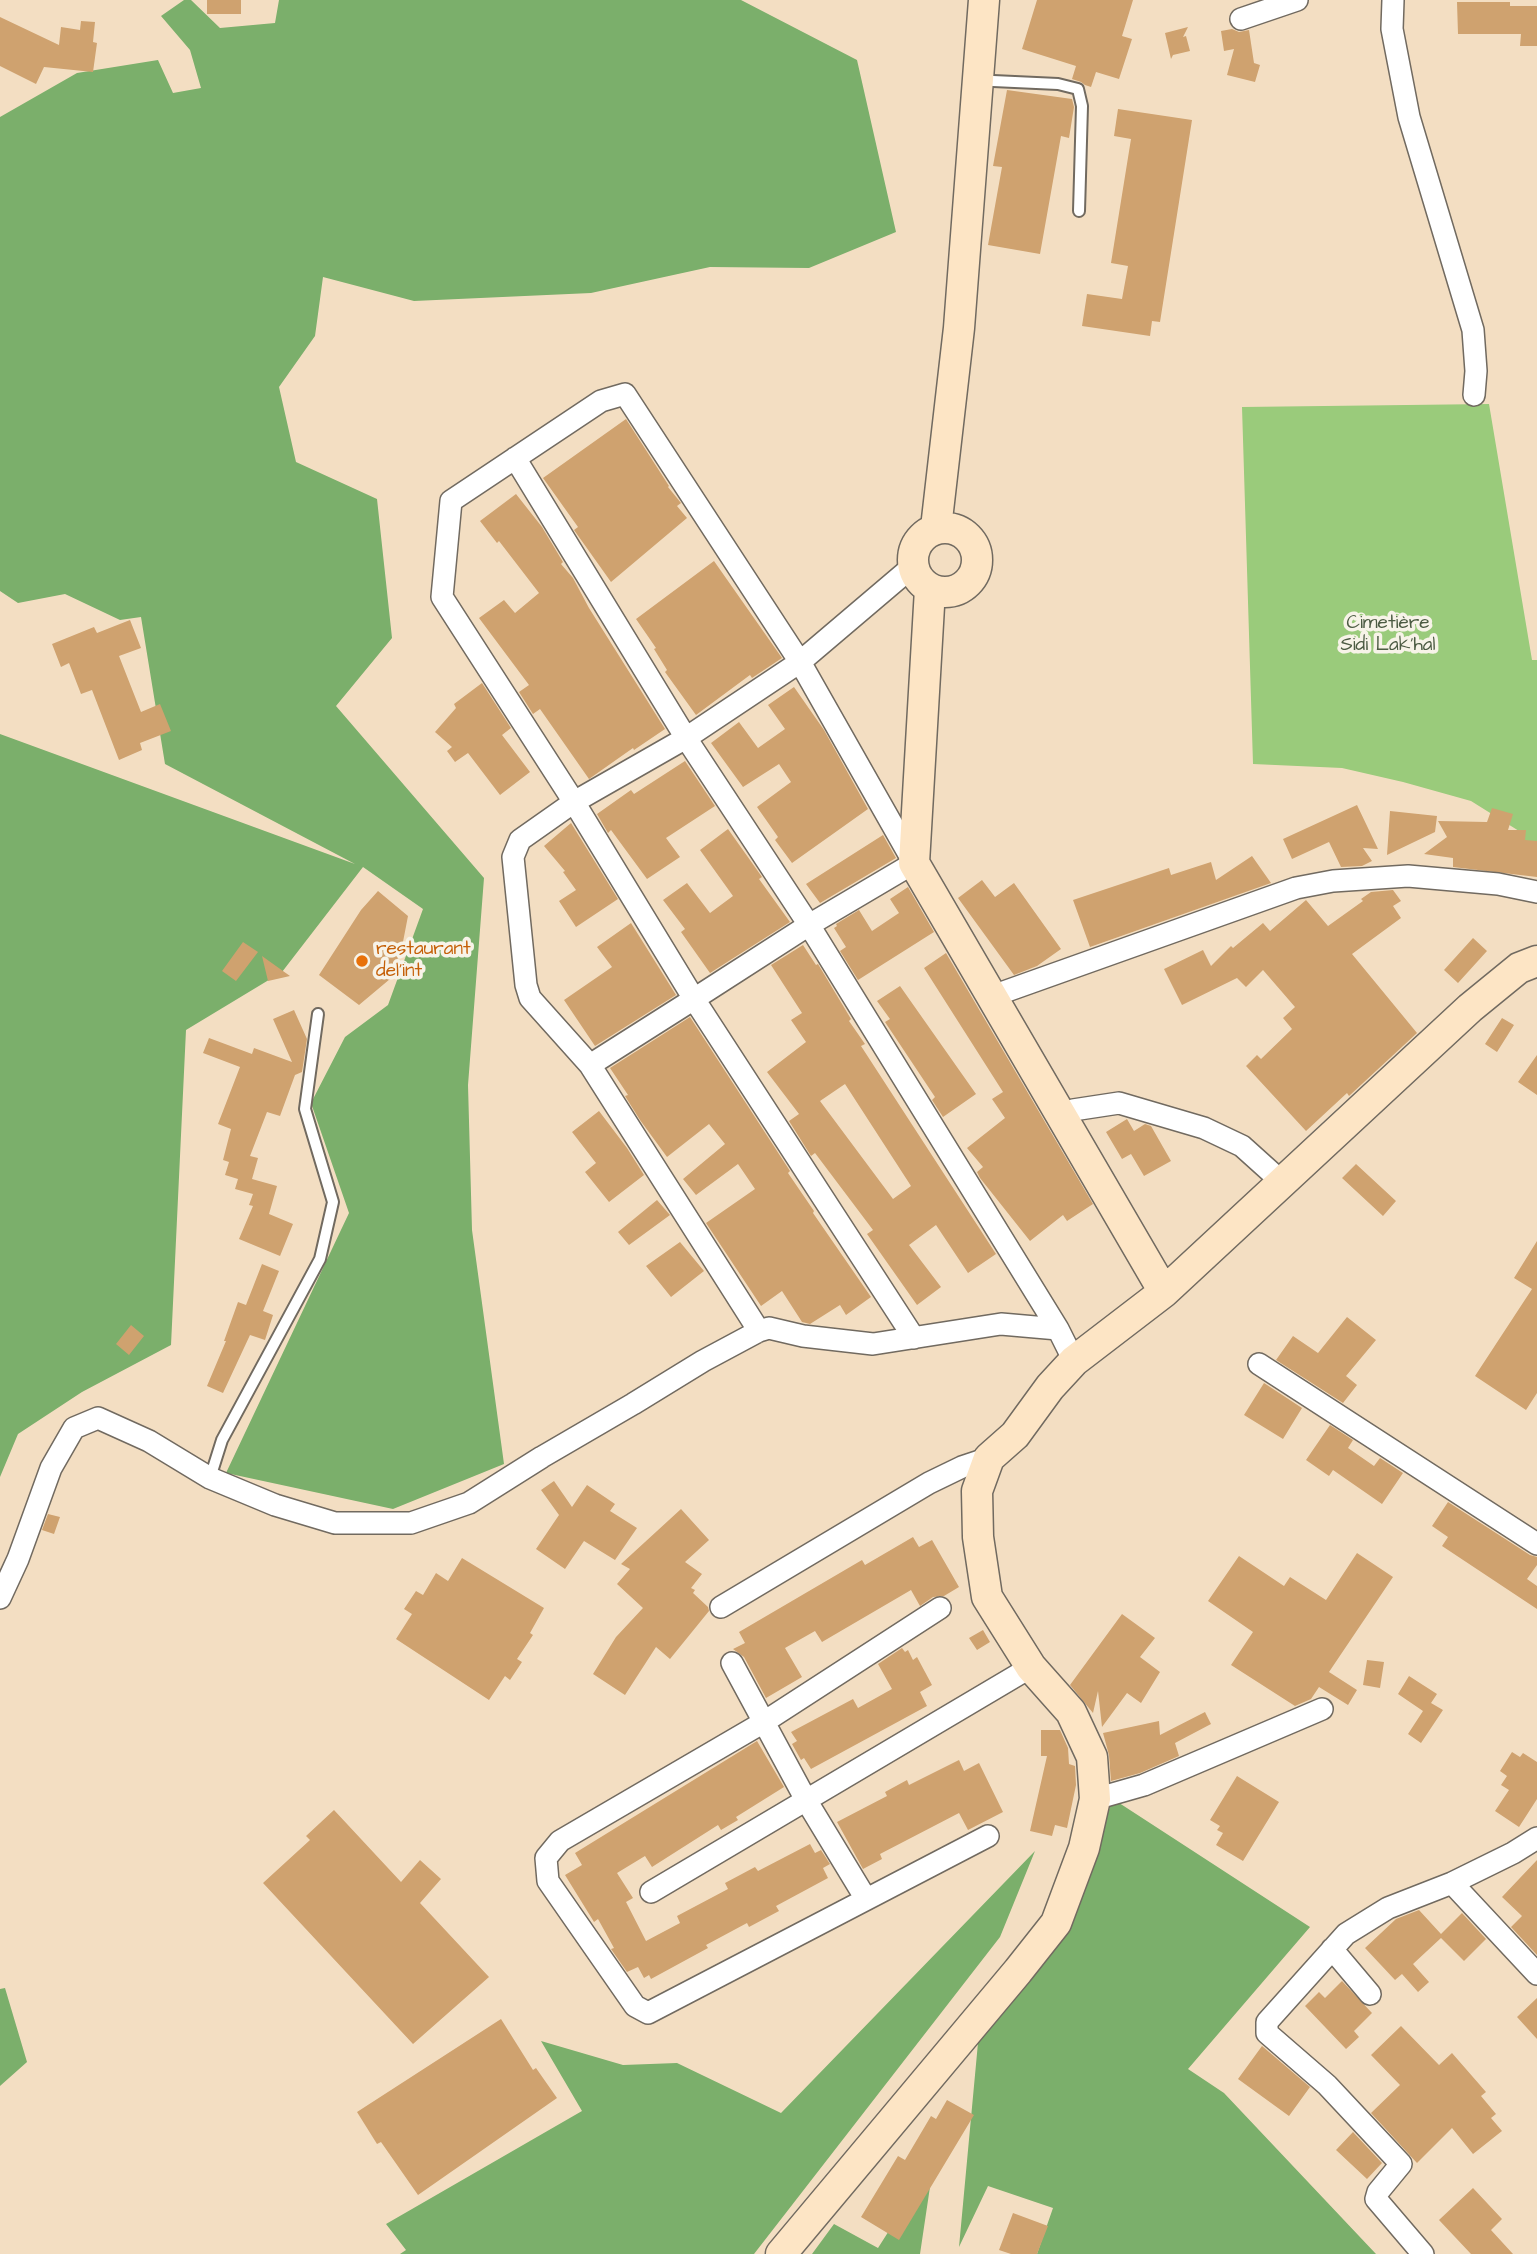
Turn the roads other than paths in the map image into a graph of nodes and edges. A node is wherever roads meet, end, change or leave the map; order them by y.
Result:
1 (984, 0) edge
2 (1000, 0) edge
3 (1297, 0) edge
4 (1393, 0) edge
5 (1241, 19) dead end
6 (993, 81) junction
7 (1079, 211) dead end
8 (1474, 395) dead end
9 (515, 458) junction
10 (946, 528) junction
11 (930, 582) junction
12 (800, 662) junction
13 (686, 738) junction
14 (574, 802) junction
15 (914, 863) junction
16 (1537, 891) edge
17 (809, 925) junction
18 (1537, 961) edge
19 (1001, 992) junction
20 (694, 999) junction
21 (318, 1014) dead end
22 (590, 1065) junction
23 (1073, 1110) junction
24 (1282, 1182) junction
25 (1170, 1286) junction
26 (1058, 1329) junction
27 (759, 1331) junction
28 (914, 1338) junction
29 (1074, 1361) junction
30 (1259, 1364) dead end
31 (989, 1458) junction
32 (210, 1478) junction
33 (1537, 1544) edge
34 (0, 1598) edge
35 (721, 1607) dead end
36 (940, 1608) dead end
37 (732, 1663) dead end
38 (1031, 1667) junction
39 (1322, 1709) dead end
40 (764, 1722) junction
41 (1095, 1799) junction
42 (806, 1800) junction
43 (988, 1836) dead end
44 (1537, 1838) edge
45 (1452, 1883) junction
46 (651, 1892) dead end
47 (866, 1899) junction
48 (1332, 1950) junction
49 (1537, 1975) edge
50 (1370, 1994) dead end
51 (781, 2254) edge
52 (1423, 2254) edge

1 - 10 main road
2 - 6 main road
3 - 5 street
4 - 8 street
6 - 7 lane
6 - 10 main road
9 - 12 street
9 - 13 street
9 - 14 street
10 - 11 main road
10 - 11 main road
11 - 12 street
11 - 15 main road
11 - 19 main road
12 - 13 street
12 - 15 street
13 - 14 street
13 - 17 street
14 - 20 street
14 - 22 street
15 - 17 street
15 - 25 main road
16 - 19 street
17 - 20 street
17 - 26 street
18 - 24 main road
19 - 23 main road
20 - 22 street
20 - 28 street
21 - 32 lane
22 - 27 street
23 - 24 street
23 - 25 main road
24 - 25 main road
25 - 29 main road
26 - 28 street
26 - 29 street
27 - 28 street
27 - 32 street
29 - 31 main road
30 - 33 street
31 - 35 street
31 - 38 main road
32 - 34 street
36 - 40 street
37 - 40 street
38 - 41 main road
38 - 42 street
39 - 41 street
40 - 42 street
40 - 47 street
41 - 51 main road
42 - 46 street
42 - 47 street
43 - 47 street
44 - 45 street
45 - 48 street
45 - 49 street
48 - 50 street
48 - 52 street

